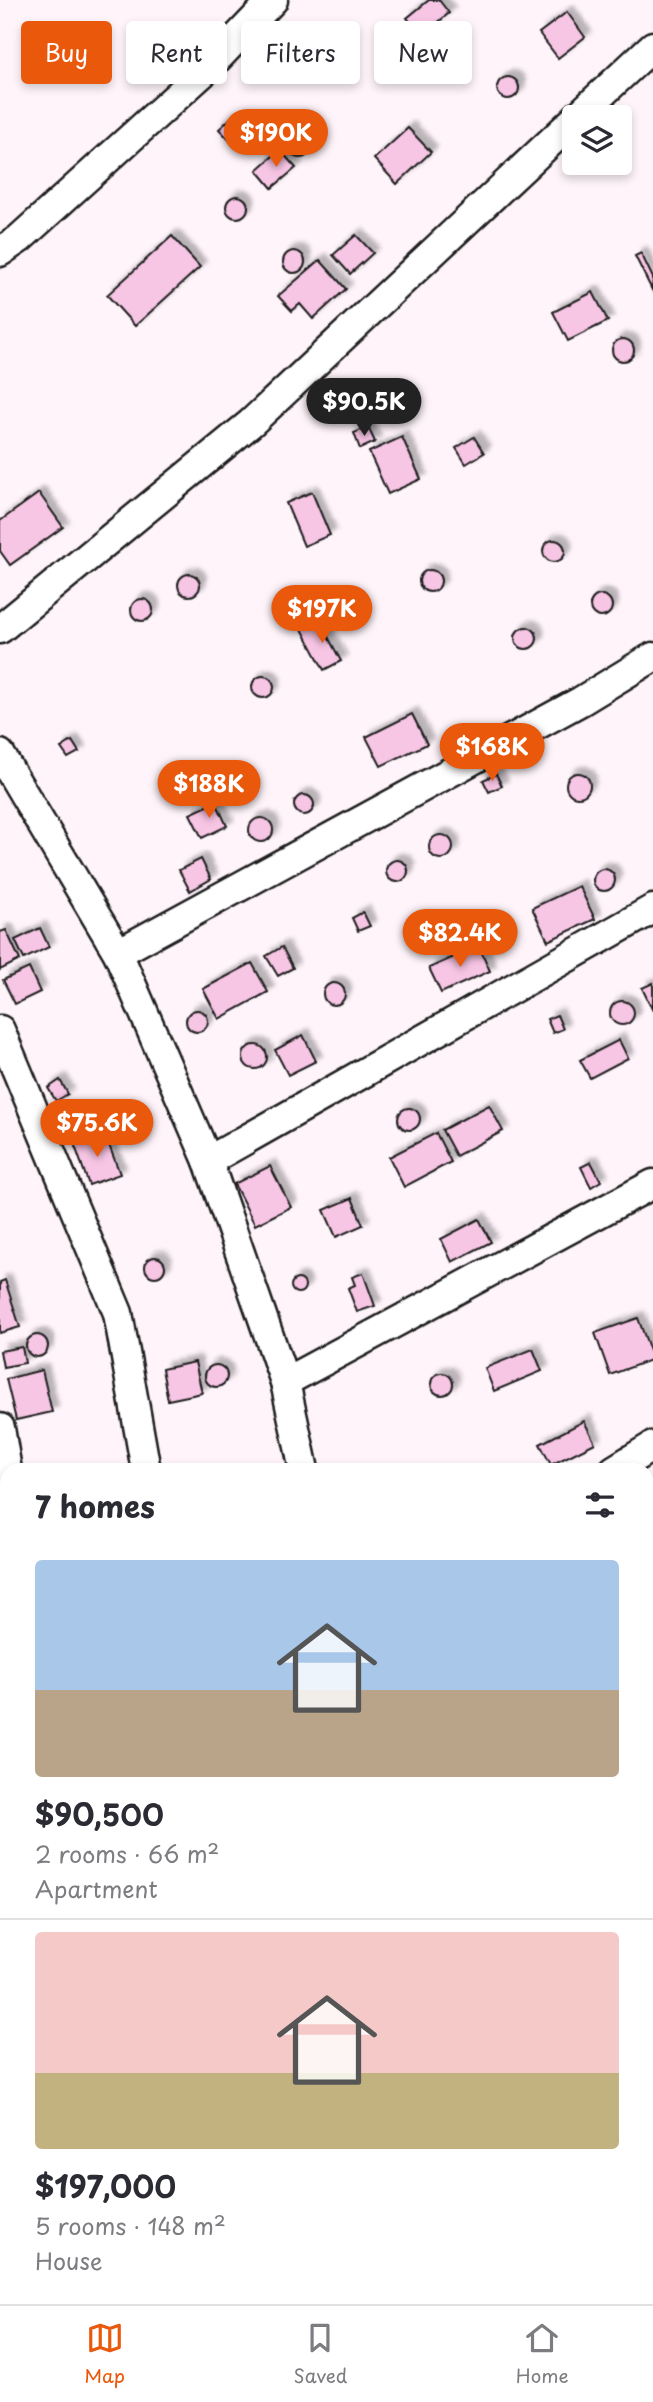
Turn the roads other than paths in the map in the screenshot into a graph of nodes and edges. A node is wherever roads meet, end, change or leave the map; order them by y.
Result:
1 (273, 0) edge
2 (653, 46) edge
3 (590, 105) edge
4 (562, 131) edge
5 (0, 252) edge
6 (0, 629) edge
7 (653, 657) edge
8 (0, 754) edge
9 (653, 909) edge
10 (118, 953) junction
11 (0, 1030) edge
12 (208, 1161) junction
13 (653, 1184) edge
14 (285, 1382) junction
15 (0, 1428) edge
16 (653, 1446) edge
17 (6, 1463) edge
18 (145, 1463) edge
19 (302, 1463) edge
20 (625, 1463) edge

1 - 5 street
2 - 3 street
4 - 6 street
7 - 10 street
8 - 10 street
9 - 12 street
10 - 12 street
11 - 18 street
12 - 14 street
13 - 14 street
14 - 19 street
15 - 17 street
16 - 20 street

